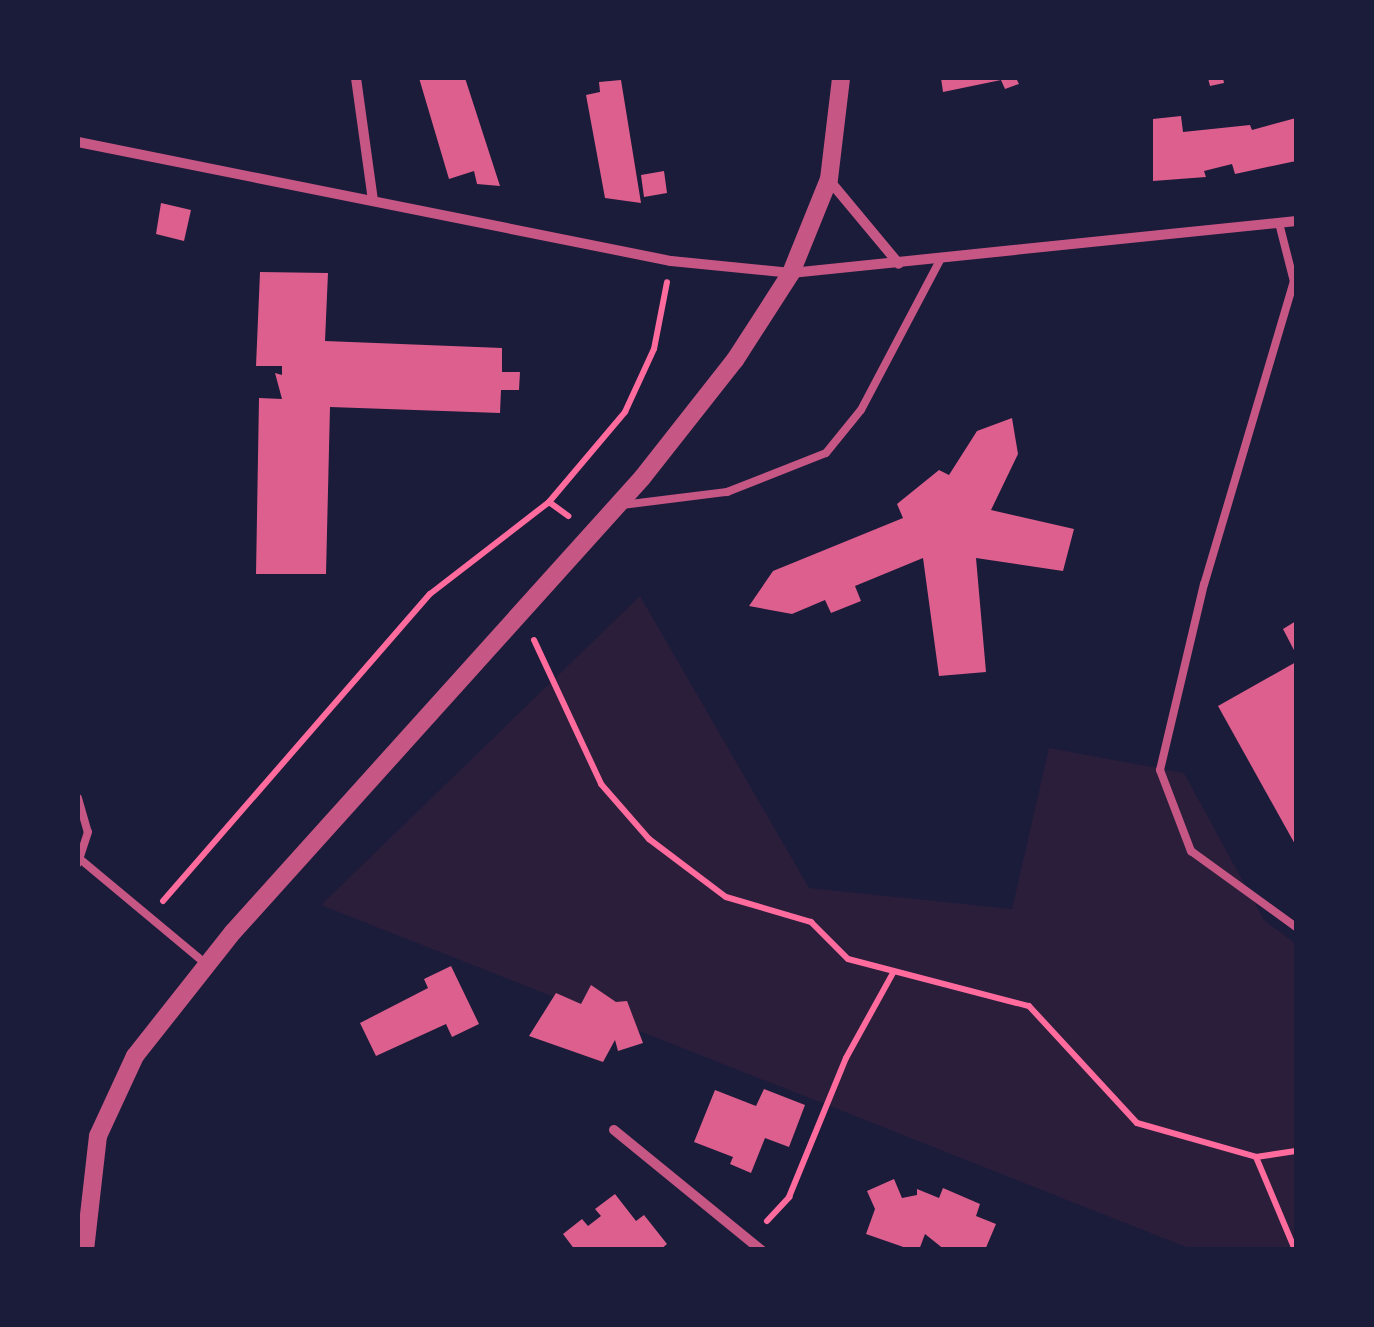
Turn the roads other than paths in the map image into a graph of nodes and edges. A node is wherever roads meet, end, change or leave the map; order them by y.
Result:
1 (356, 78) edge
2 (841, 78) edge
3 (78, 142) edge
4 (829, 180) junction
5 (372, 201) junction
6 (1296, 221) edge
7 (1279, 223) junction
8 (940, 260) junction
9 (899, 264) junction
10 (791, 273) junction
11 (1295, 282) edge
12 (617, 506) junction
13 (78, 798) edge
14 (79, 861) edge
15 (1296, 927) edge
16 (207, 965) junction
17 (614, 1130) dead end
18 (85, 1250) edge
19 (761, 1250) edge

1 - 5 street
2 - 4 street
3 - 5 street
4 - 9 street
4 - 10 street
5 - 10 street
6 - 7 street
7 - 8 street
7 - 11 lane
8 - 9 street
8 - 12 lane
9 - 10 street
10 - 12 street
11 - 15 lane
12 - 16 street
13 - 14 lane
14 - 16 lane
16 - 18 street
17 - 19 street

